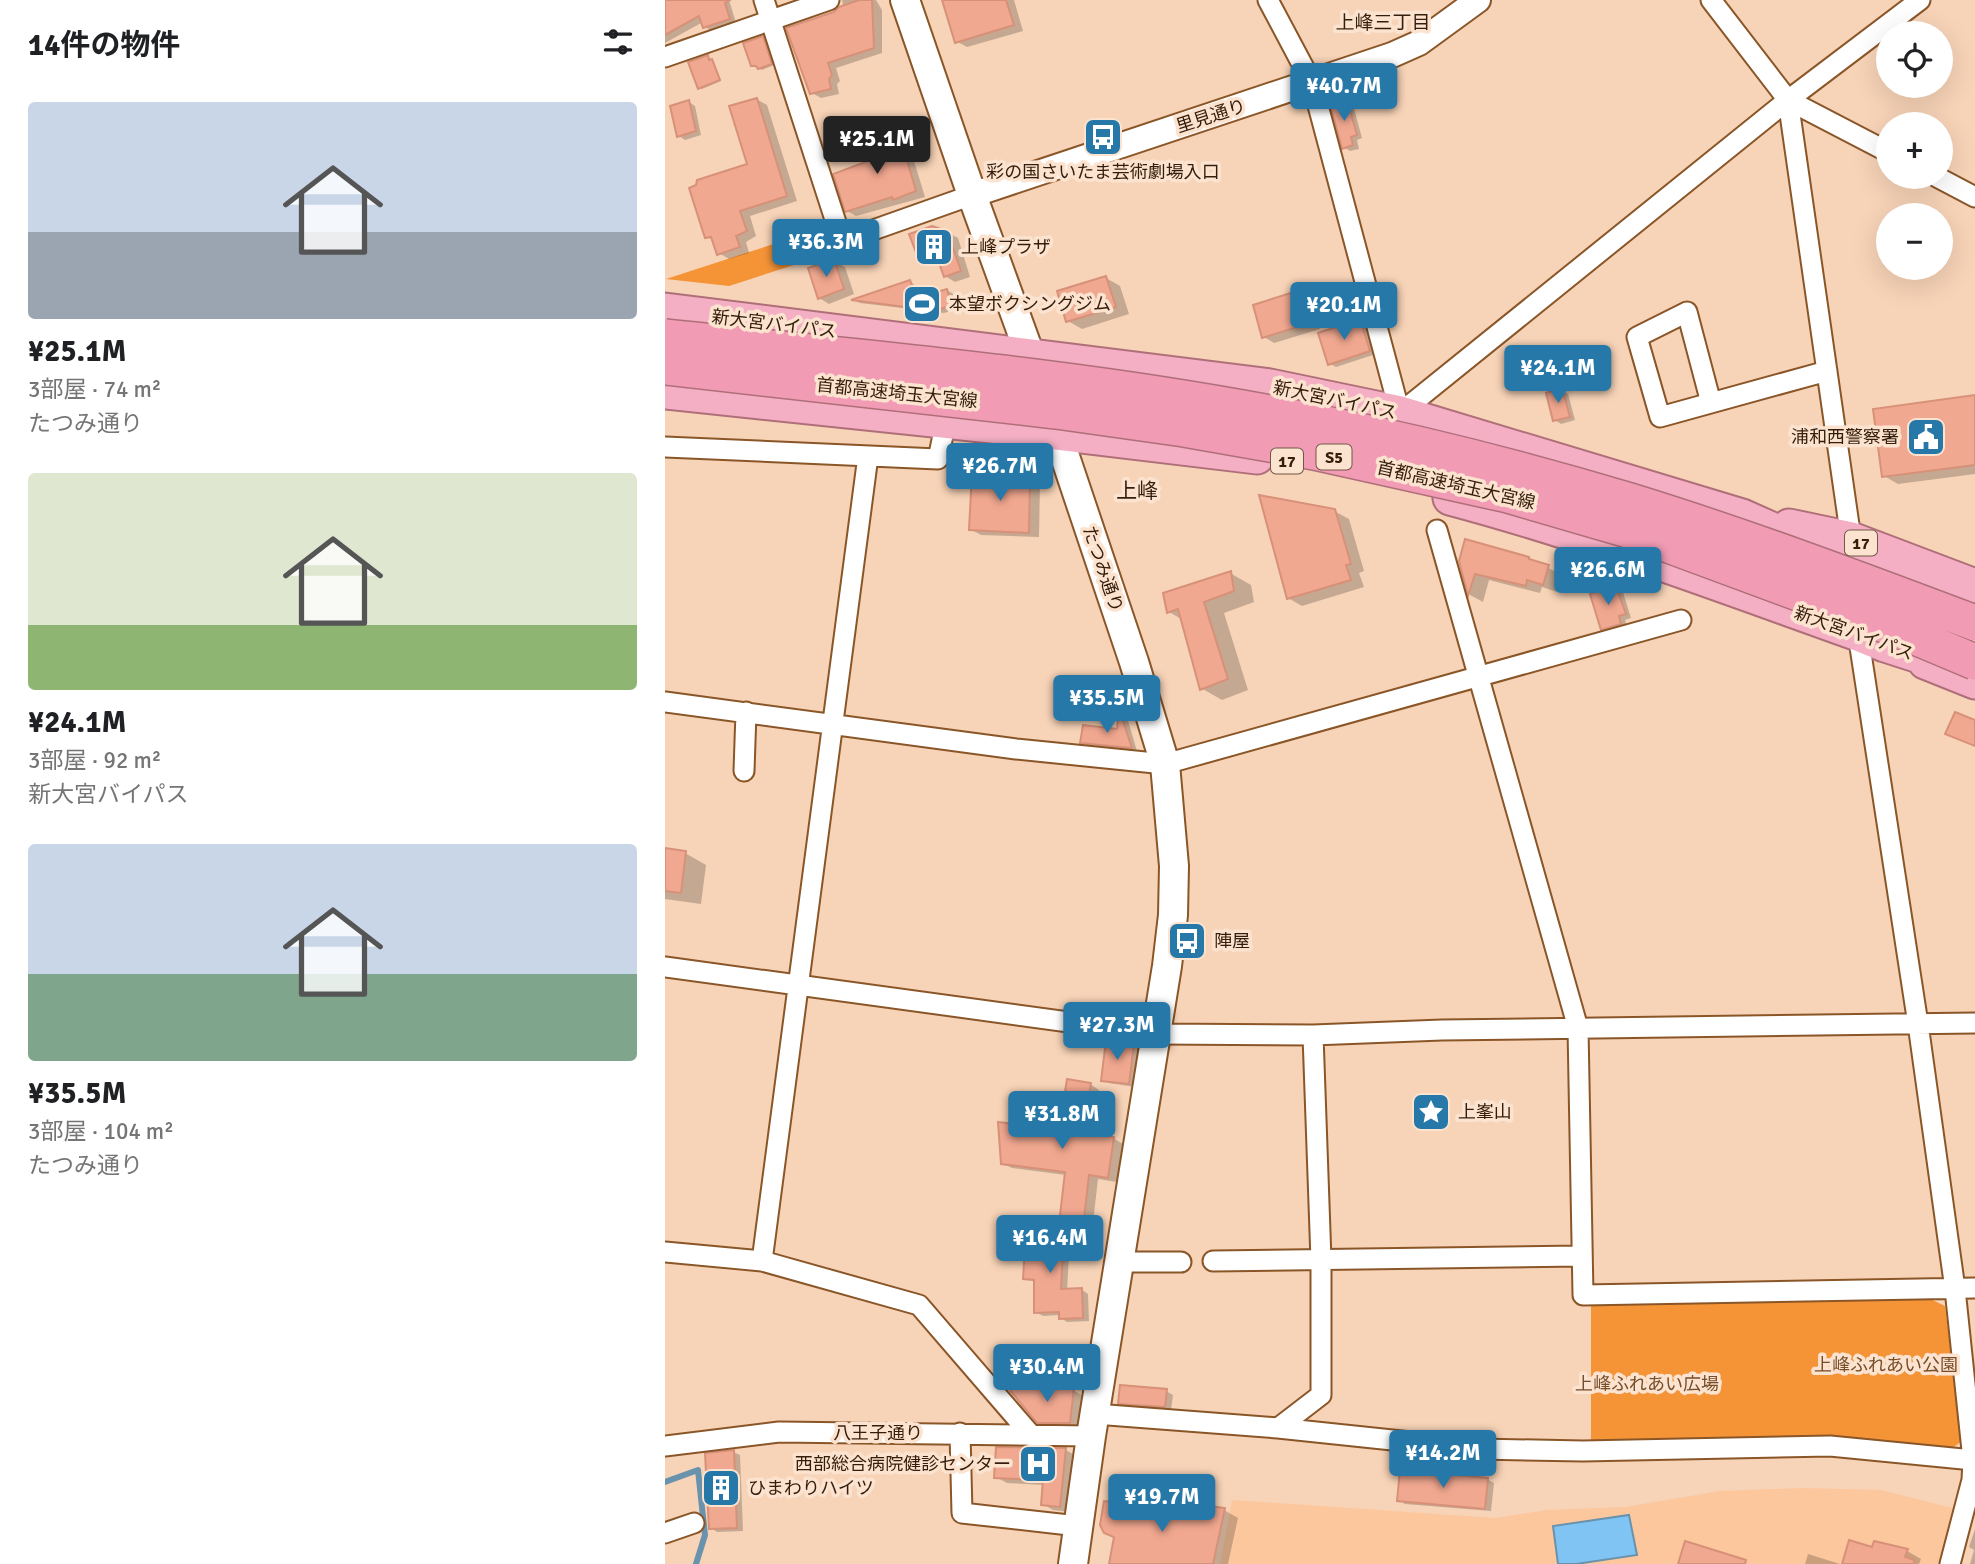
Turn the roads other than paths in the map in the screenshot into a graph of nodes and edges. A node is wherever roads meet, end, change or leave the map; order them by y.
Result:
1 (764, 0) edge
2 (829, 0) edge
3 (905, 0) edge
4 (1268, 0) edge
5 (1478, 0) edge
6 (1711, 0) edge
7 (1920, 0) edge
8 (770, 19) junction
9 (665, 57) edge
10 (1312, 83) junction
11 (1788, 100) junction
12 (1876, 146) edge
13 (1953, 185) edge
14 (971, 195) junction
15 (1975, 197) edge
16 (665, 310) edge
17 (665, 337) edge
18 (1030, 355) junction
19 (665, 367) edge
20 (1827, 371) junction
21 (665, 392) edge
22 (1710, 403) junction
23 (1401, 413) junction
24 (946, 421) junction
25 (1057, 432) junction
26 (665, 447) edge
27 (868, 456) junction
28 (1742, 516) junction
29 (1437, 530) dead end
30 (1851, 539) junction
31 (1867, 571) junction
32 (1975, 586) edge
33 (1975, 615) edge
34 (1681, 621) dead end
35 (1975, 623) edge
36 (1872, 639) junction
37 (1975, 662) edge
38 (1975, 674) edge
39 (1480, 678) junction
40 (1975, 682) edge
41 (665, 702) edge
42 (746, 712) junction
43 (833, 723) junction
44 (1165, 764) junction
45 (744, 771) dead end
46 (665, 967) edge
47 (797, 985) junction
48 (1975, 1023) edge
49 (1918, 1024) junction
50 (1579, 1028) junction
51 (1157, 1034) junction
52 (1313, 1035) junction
53 (665, 1252) edge
54 (1581, 1256) junction
55 (1321, 1260) junction
56 (762, 1261) junction
57 (1213, 1261) dead end
58 (1121, 1262) junction
59 (1181, 1262) dead end
60 (1965, 1289) edge
61 (1093, 1425) junction
62 (1279, 1428) junction
63 (960, 1433) junction
64 (1032, 1436) junction
65 (665, 1446) edge
66 (1973, 1460) junction
67 (1974, 1480) edge
68 (694, 1523) dead end
69 (1078, 1526) junction
70 (665, 1533) edge
71 (1073, 1564) edge
72 (1950, 1564) edge

1 - 8 street
2 - 8 street
3 - 14 main road, たつみ通り
4 - 10 street
5 - 10 street, 里見通り
6 - 11 street
7 - 11 street
8 - 9 street
8 - 14 street
10 - 14 street, 里見通り
10 - 23 street
11 - 12 street
11 - 20 street
11 - 23 street
13 - 15 street
14 - 18 main road, たつみ通り
16 - 18 highway, 新大宮バイパス / 17
17 - 35 highway, 首都高速埼玉大宮線 / S5, bridge
18 - 23 highway, 新大宮バイパス / 17
18 - 25 main road, たつみ通り
19 - 37 highway, 首都高速埼玉大宮線 / S5, bridge
20 - 22 street
20 - 30 street
21 - 24 highway, 新大宮バイパス / 17
22 - 22 street
23 - 28 highway, 新大宮バイパス / 17
24 - 25 highway, 新大宮バイパス / 17
24 - 27 street
25 - 36 highway, 新大宮バイパス / 17
25 - 44 main road, たつみ通り
26 - 27 street
27 - 43 street
28 - 30 highway, 17
28 - 31 highway, 新大宮バイパス / 17
29 - 39 street
30 - 31 street
30 - 32 highway, 17
31 - 33 highway, 新大宮バイパス / 17
34 - 39 street
36 - 38 highway, 新大宮バイパス / 17
36 - 40 highway, 17
36 - 49 street
39 - 44 street
39 - 50 street
41 - 42 street
42 - 43 street
42 - 45 street
43 - 44 street
43 - 47 street
44 - 51 main road, たつみ通り
46 - 47 street
47 - 51 street
47 - 56 street
48 - 49 street
49 - 50 street
49 - 60 street
50 - 52 street
50 - 54 street
51 - 52 street
51 - 58 main road, たつみ通り
52 - 55 street
53 - 56 street
54 - 55 street
54 - 60 street
55 - 57 street
55 - 62 street
56 - 64 street
58 - 59 street
58 - 61 main road, たつみ通り
60 - 66 street
61 - 62 street, 八王子通り
61 - 64 street, 八王子通り
61 - 69 main road, たつみ通り
62 - 66 street, 八王子通り
63 - 64 street, 八王子通り
63 - 65 street, 八王子通り
63 - 69 street
66 - 67 street
67 - 72 street
68 - 70 street
69 - 71 main road, たつみ通り

